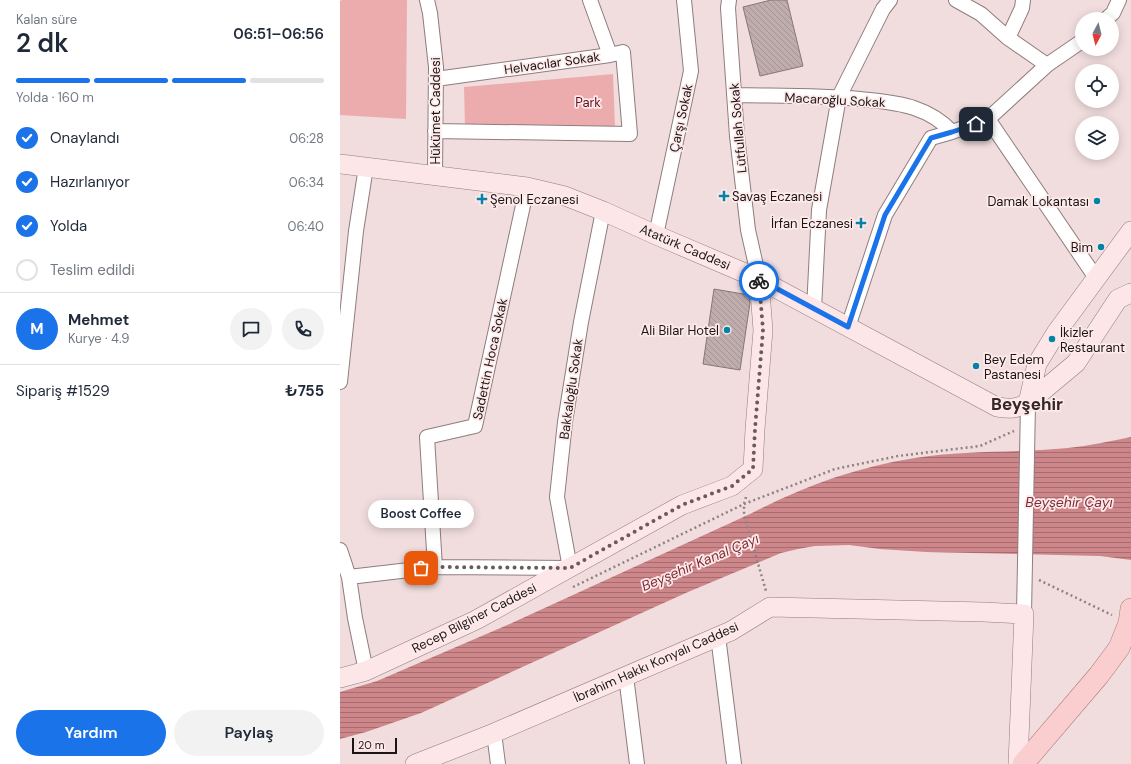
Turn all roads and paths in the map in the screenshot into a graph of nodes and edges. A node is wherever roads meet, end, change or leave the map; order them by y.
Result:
1 (427, 0) edge
2 (590, 0) edge
3 (684, 0) edge
4 (729, 0) edge
5 (890, 0) edge
6 (956, 0) edge
7 (1023, 0) edge
8 (1119, 0) edge
9 (1113, 12) edge
10 (1008, 38) junction
11 (1075, 45) edge
12 (610, 55) junction
13 (1047, 65) junction
14 (436, 79) junction
15 (734, 95) junction
16 (839, 97) junction
17 (988, 119) junction
18 (435, 131) junction
19 (952, 132) junction
20 (340, 164) edge
21 (366, 167) junction
22 (435, 176) junction
23 (527, 187) junction
24 (603, 211) junction
25 (1131, 230) edge
26 (656, 235) junction
27 (1096, 278) junction
28 (759, 279) junction
29 (1131, 281) edge
30 (1124, 296) edge
31 (814, 309) junction
32 (848, 327) junction
33 (340, 382) edge
34 (1028, 403) junction
35 (1027, 430) junction
36 (744, 515) dead end
37 (340, 550) edge
38 (435, 567) junction
39 (570, 568) junction
40 (1025, 574) junction
41 (761, 576) dead end
42 (349, 577) junction
43 (568, 590) dead end
44 (1024, 614) junction
45 (1130, 615) edge
46 (718, 636) junction
47 (366, 671) junction
48 (626, 676) junction
49 (340, 678) edge
50 (494, 733) junction
51 (415, 764) edge
52 (498, 764) edge
53 (637, 764) edge
54 (734, 764) edge
55 (1018, 764) edge
56 (1022, 764) edge

1 - 14 street, Hükümet Caddesi
2 - 12 street, Helvacılar Sokak
3 - 26 street, Çarşı Sokak
4 - 15 street, Lütfullah Sokak
5 - 16 street
6 - 10 street
7 - 10 street
8 - 9 street
10 - 13 street
11 - 13 street
12 - 14 street, Helvacılar Sokak
12 - 18 street
13 - 17 street
14 - 18 street, Hükümet Caddesi
15 - 16 street, Macaroğlu Sokak
15 - 28 street, Lütfullah Sokak
16 - 19 street, Macaroğlu Sokak
16 - 31 street
17 - 19 street
17 - 27 street
18 - 22 street, Hükümet Caddesi
19 - 32 street
20 - 21 street, Atatürk Caddesi
21 - 22 street, Atatürk Caddesi
21 - 33 street
22 - 23 street, Atatürk Caddesi
23 - 24 street, Atatürk Caddesi
23 - 38 street, Sadettin Hoca Sokak
24 - 26 street, Atatürk Caddesi
24 - 39 street, Bakkaloğlu Sokak
25 - 27 street
26 - 28 street, Atatürk Caddesi
27 - 34 street
28 - 31 street, Atatürk Caddesi
28 - 39 street, Recep Bilginer Caddesi
29 - 30 street, Atatürk Caddesi
30 - 34 street, Atatürk Caddesi
31 - 32 street, Atatürk Caddesi
32 - 34 street, Atatürk Caddesi
34 - 35 street
35 - 40 street
35 - 43 path
36 - 41 path
37 - 42 street
38 - 39 street
38 - 42 street
39 - 47 street, Recep Bilginer Caddesi
40 - 44 street
40 - 45 path
42 - 47 street
44 - 46 street, İbrahim Hakkı Konyalı Caddesi
44 - 55 street
45 - 56 main road
46 - 48 street, İbrahim Hakkı Konyalı Caddesi
46 - 54 street
47 - 49 street, Recep Bilginer Caddesi
48 - 50 street, İbrahim Hakkı Konyalı Caddesi
48 - 53 street
50 - 51 street, İbrahim Hakkı Konyalı Caddesi
50 - 52 street

